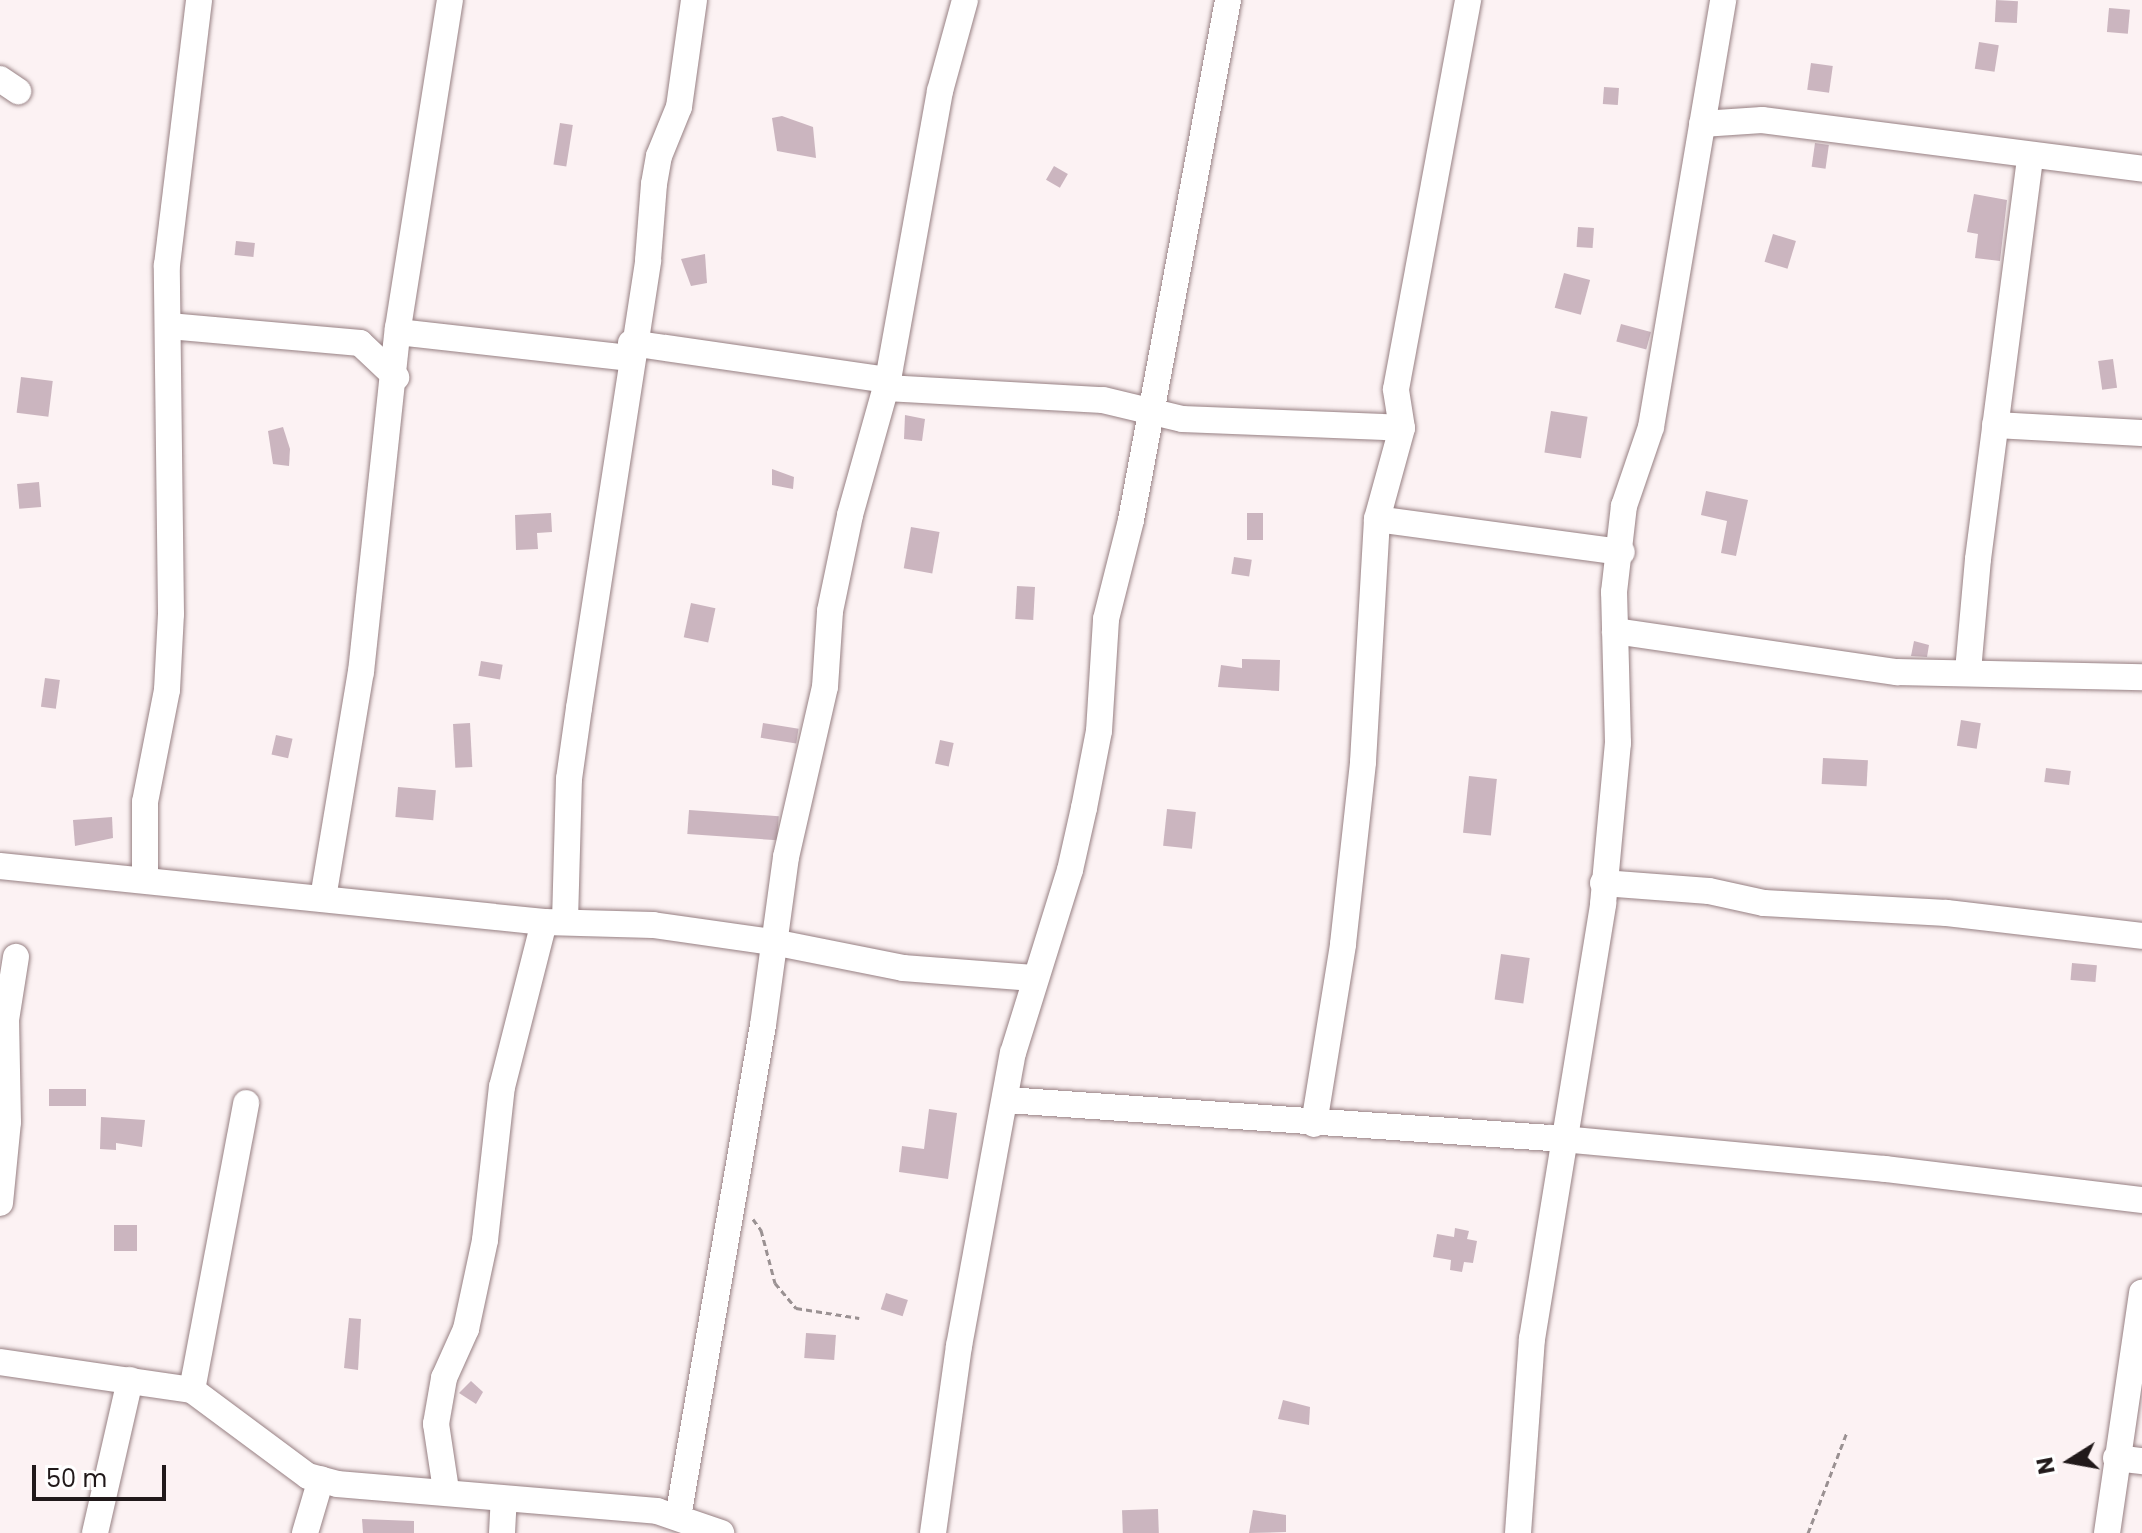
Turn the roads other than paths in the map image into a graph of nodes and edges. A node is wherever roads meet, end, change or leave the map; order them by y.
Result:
1 (199, 0) edge
2 (450, 0) edge
3 (694, 0) edge
4 (965, 0) edge
5 (1228, 0) edge
6 (1468, 0) edge
7 (1723, 0) edge
8 (1702, 124) junction
9 (2030, 158) junction
10 (2142, 169) edge
11 (169, 326) junction
12 (398, 330) junction
13 (360, 343) junction
14 (630, 350) junction
15 (396, 377) junction
16 (887, 384) junction
17 (1152, 412) junction
18 (1995, 425) junction
19 (1402, 428) junction
20 (2142, 433) edge
21 (1377, 519) junction
22 (1622, 552) junction
23 (1615, 631) junction
24 (1968, 671) junction
25 (2142, 677) edge
26 (0, 866) edge
27 (145, 879) junction
28 (1603, 883) junction
29 (323, 898) junction
30 (554, 922) junction
31 (2142, 936) edge
32 (773, 942) junction
33 (16, 957) dead end
34 (1034, 978) junction
35 (1007, 1100) junction
36 (246, 1103) dead end
37 (1314, 1124) junction
38 (1568, 1140) junction
39 (2142, 1200) edge
40 (0, 1203) edge
41 (2142, 1293) edge
42 (0, 1362) edge
43 (130, 1380) junction
44 (192, 1390) junction
45 (2129, 1459) edge
46 (321, 1479) junction
47 (446, 1490) junction
48 (504, 1499) junction
49 (691, 1524) edge
50 (95, 1533) edge
51 (305, 1533) edge
52 (502, 1533) edge
53 (721, 1533) edge
54 (933, 1533) edge
55 (1518, 1533) edge
56 (2107, 1533) edge

1 - 11 street
2 - 12 street
3 - 14 street
4 - 16 street
5 - 17 street
6 - 19 street
7 - 8 street
8 - 9 street
8 - 22 street
9 - 10 street
9 - 18 street
11 - 13 street
11 - 27 street
12 - 13 street
12 - 14 street
12 - 15 street
13 - 15 street
14 - 16 street
14 - 30 street
15 - 29 street
16 - 17 street
16 - 32 street
17 - 19 street
17 - 34 street
18 - 20 street
18 - 24 street
19 - 21 street
21 - 22 street
21 - 37 street
22 - 23 street
23 - 24 street
23 - 28 street
24 - 25 street
26 - 27 street
27 - 29 street
28 - 31 street
28 - 38 street
29 - 30 street
30 - 32 street
30 - 47 street
32 - 34 street
32 - 49 street
33 - 40 street
34 - 35 street
35 - 37 street
35 - 54 street
36 - 44 street
37 - 38 street
38 - 39 street
38 - 55 street
41 - 45 street
42 - 43 street
43 - 44 street
43 - 50 street
44 - 46 street
45 - 56 street
46 - 47 street
46 - 51 street
47 - 48 street
48 - 49 street
48 - 52 street
49 - 53 street

